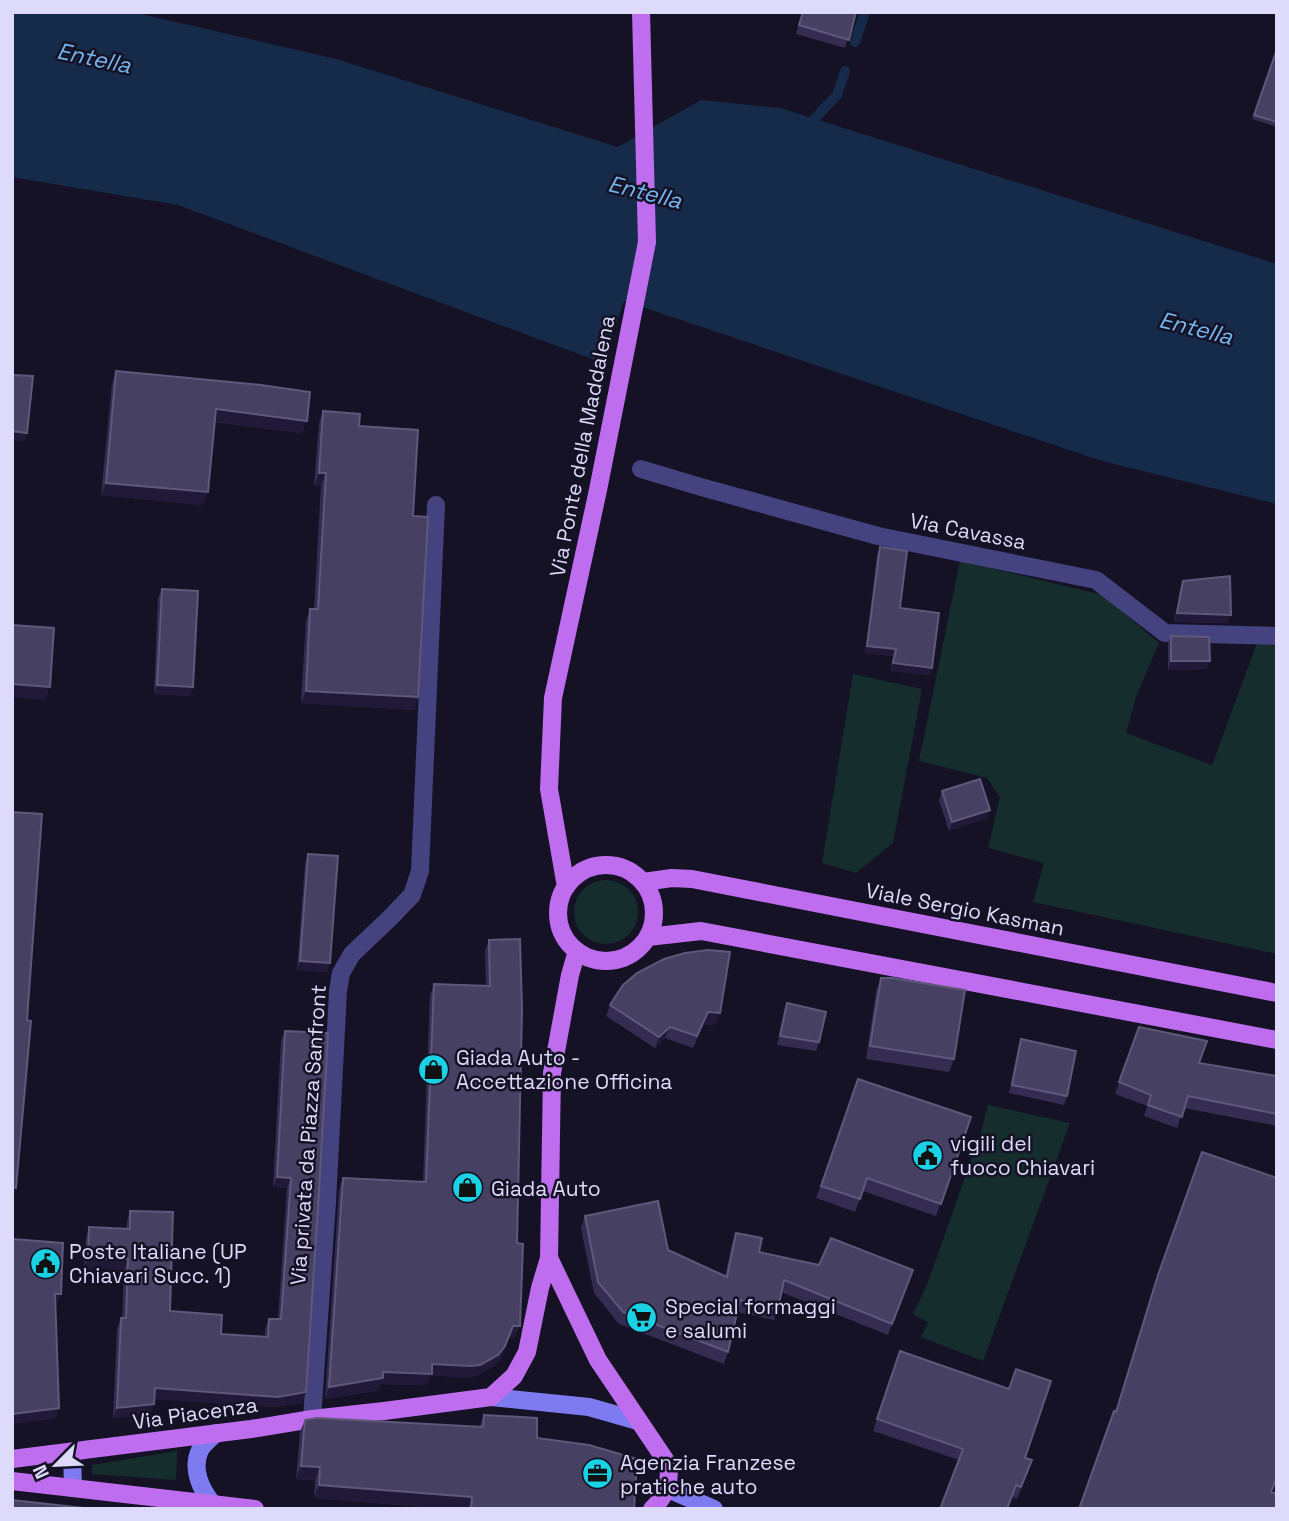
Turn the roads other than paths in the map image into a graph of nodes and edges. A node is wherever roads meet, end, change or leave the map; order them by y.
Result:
1 (641, 12) edge
2 (641, 469) dead end
3 (436, 505) dead end
4 (1277, 636) edge
5 (643, 882) junction
6 (566, 887) junction
7 (648, 937) junction
8 (577, 951) junction
9 (1277, 993) edge
10 (1277, 1040) edge
11 (549, 1258) junction
12 (491, 1397) junction
13 (312, 1419) junction
14 (638, 1421) junction
15 (216, 1433) junction
16 (72, 1452) junction
17 (12, 1459) edge
18 (12, 1481) edge
19 (73, 1488) junction
20 (668, 1489) junction
21 (213, 1504) junction
22 (256, 1509) edge
23 (652, 1509) edge
24 (713, 1509) edge

1 - 6 main road, Via Ponte della Maddalena
2 - 4 street, Via Cavassa
3 - 13 street, Via privata da Piazza Sanfront
5 - 6 main road
5 - 7 main road
5 - 9 main road, Viale Sergio Kasman
6 - 8 main road
7 - 8 main road
7 - 10 main road
8 - 11 main road
11 - 12 main road
11 - 14 main road
12 - 13 main road, Via Piacenza
12 - 14 main road
13 - 15 main road, Via Piacenza
14 - 20 main road
15 - 16 main road, Via Piacenza
15 - 21 main road
16 - 17 main road, Via Piacenza
16 - 19 main road
18 - 19 main road
19 - 21 main road
20 - 23 main road
20 - 24 main road
21 - 22 main road

